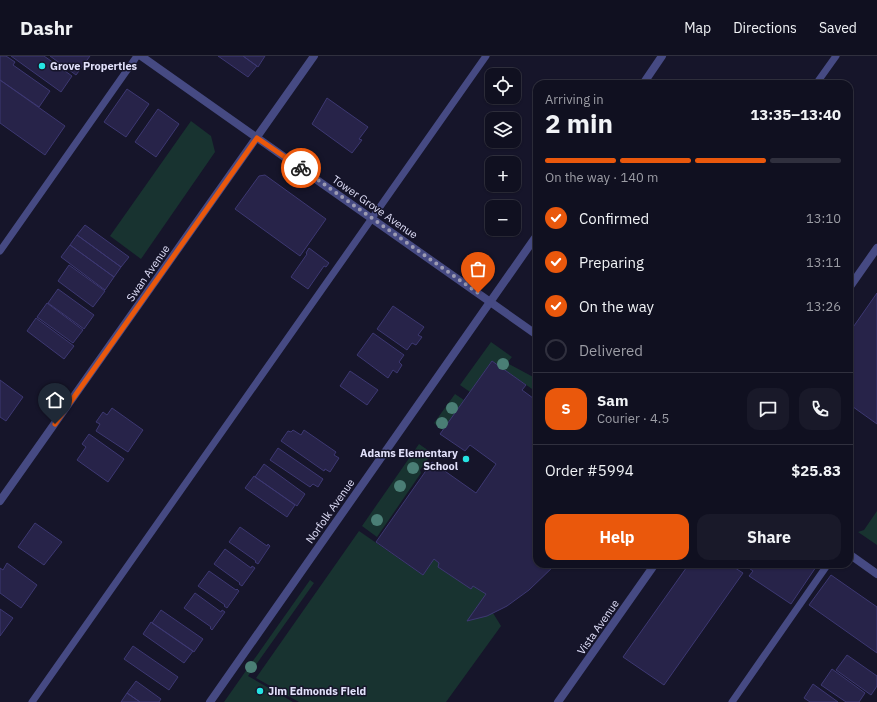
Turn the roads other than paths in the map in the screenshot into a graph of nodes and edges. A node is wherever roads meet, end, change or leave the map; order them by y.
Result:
1 (137, 56) edge
2 (141, 56) edge
3 (314, 56) edge
4 (486, 56) edge
5 (662, 56) edge
6 (836, 56) edge
7 (646, 80) edge
8 (819, 80) edge
9 (257, 138) junction
10 (372, 218) junction
11 (533, 241) edge
12 (877, 248) edge
13 (0, 251) edge
14 (853, 282) edge
15 (490, 302) junction
16 (533, 332) edge
17 (0, 502) edge
18 (853, 557) edge
19 (652, 568) edge
20 (825, 568) edge
21 (877, 574) edge
22 (32, 702) edge
23 (210, 702) edge
24 (558, 702) edge
25 (732, 702) edge

1 - 13 lane
2 - 9 street, Tower Grove Avenue
3 - 9 street, Swan Avenue
4 - 10 lane
5 - 7 street
6 - 8 lane
9 - 10 street, Tower Grove Avenue
9 - 17 street, Swan Avenue
10 - 15 street, Tower Grove Avenue
10 - 22 lane
11 - 15 street, Norfolk Avenue
12 - 14 street
15 - 16 street, Tower Grove Avenue
15 - 23 street, Norfolk Avenue
18 - 21 street
19 - 24 street, Vista Avenue
20 - 25 lane

